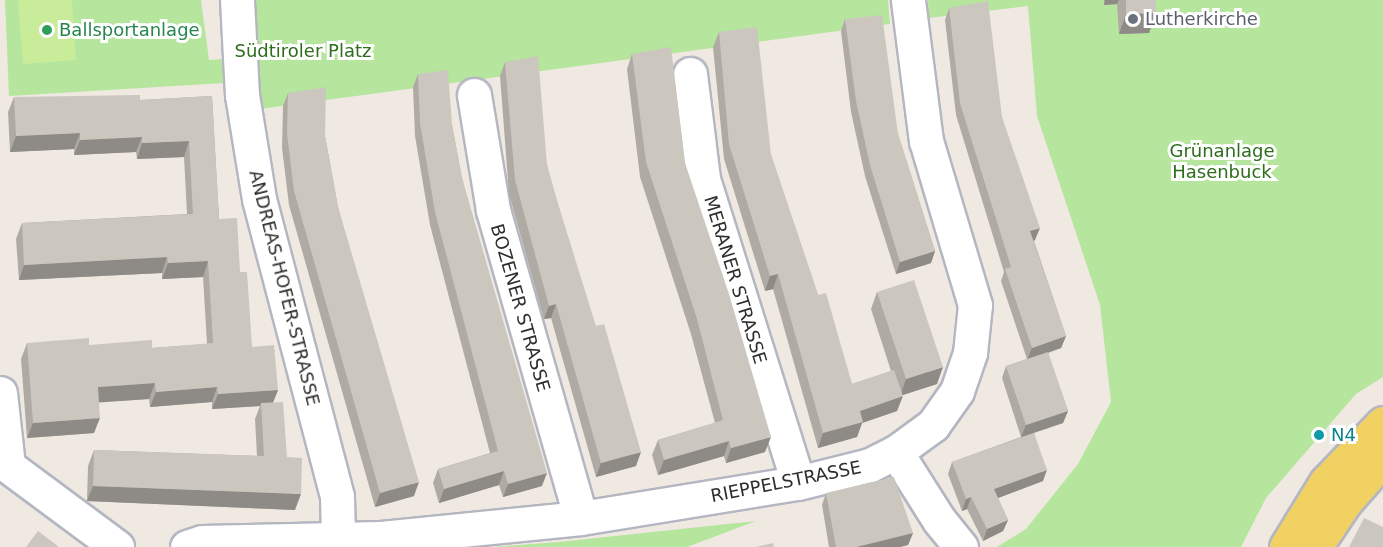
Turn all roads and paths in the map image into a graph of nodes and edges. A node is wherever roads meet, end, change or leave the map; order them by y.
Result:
1 (237, 0) edge
2 (908, 0) edge
3 (690, 74) dead end
4 (474, 95) dead end
5 (0, 393) edge
6 (1383, 423) edge
7 (896, 452) junction
8 (1383, 459) edge
9 (798, 483) junction
10 (581, 518) junction
11 (338, 538) junction
12 (117, 547) edge
13 (187, 547) edge
14 (961, 547) edge
15 (1286, 547) edge
16 (1315, 547) edge

1 - 11 street, ANDREAS-HOFER-STRASSE
2 - 7 street, RIEPPELSTRASSE
3 - 9 street, MERANER STRASSE
4 - 10 street, BOZENER STRASSE
5 - 12 street
6 - 15 main road
7 - 9 street, RIEPPELSTRASSE
7 - 14 street
8 - 16 main road
9 - 10 street, RIEPPELSTRASSE
10 - 11 street, RIEPPELSTRASSE
11 - 13 street, RIEPPELSTRASSE

